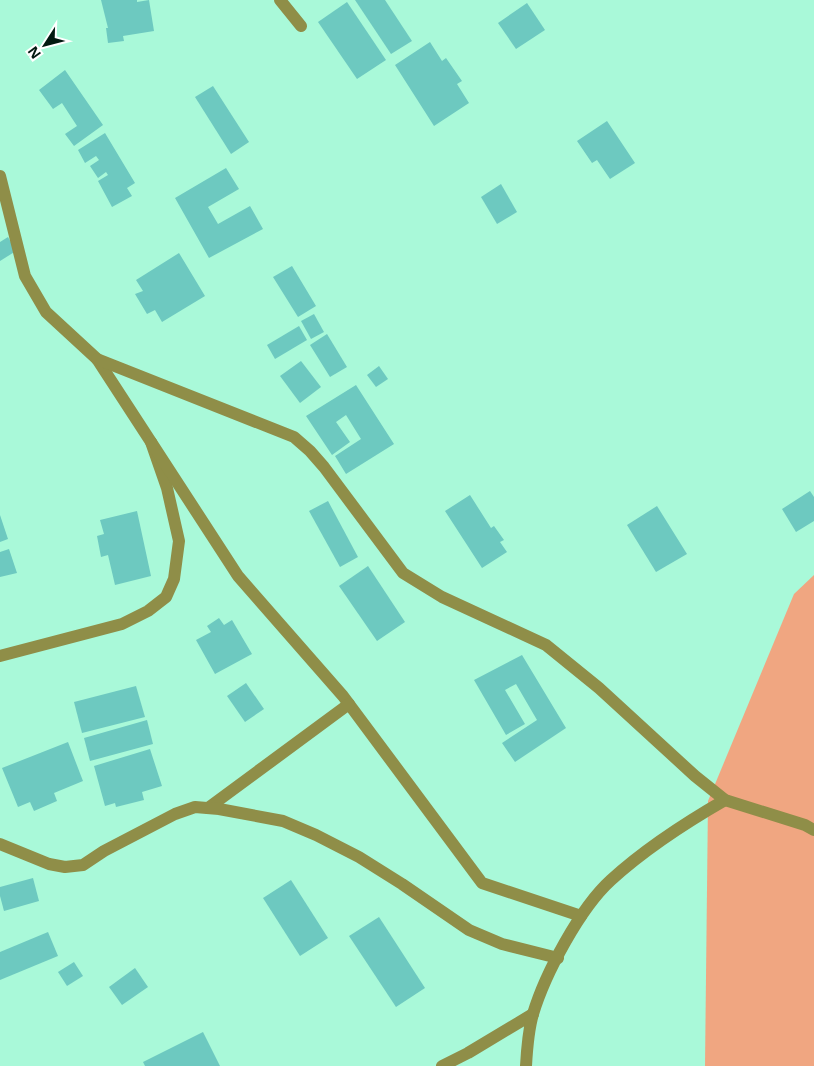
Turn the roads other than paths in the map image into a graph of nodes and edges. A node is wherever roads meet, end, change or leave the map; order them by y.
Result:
1 (280, 0) edge
2 (300, 26) dead end
3 (0, 176) edge
4 (4, 190) junction
5 (0, 206) edge
6 (97, 360) junction
7 (151, 442) junction
8 (0, 656) edge
9 (349, 704) junction
10 (725, 800) junction
11 (208, 808) junction
12 (814, 830) edge
13 (0, 844) edge
14 (581, 916) junction
15 (558, 958) junction
16 (533, 1014) junction
17 (442, 1066) edge
18 (526, 1066) edge

1 - 2 street
3 - 4 street
4 - 5 street
4 - 6 street
6 - 7 street
6 - 10 street
7 - 8 street
7 - 9 street
9 - 11 street
9 - 14 street
10 - 12 street
10 - 14 street
11 - 13 street
11 - 15 street
14 - 15 street
15 - 16 street
16 - 17 street
16 - 18 street

